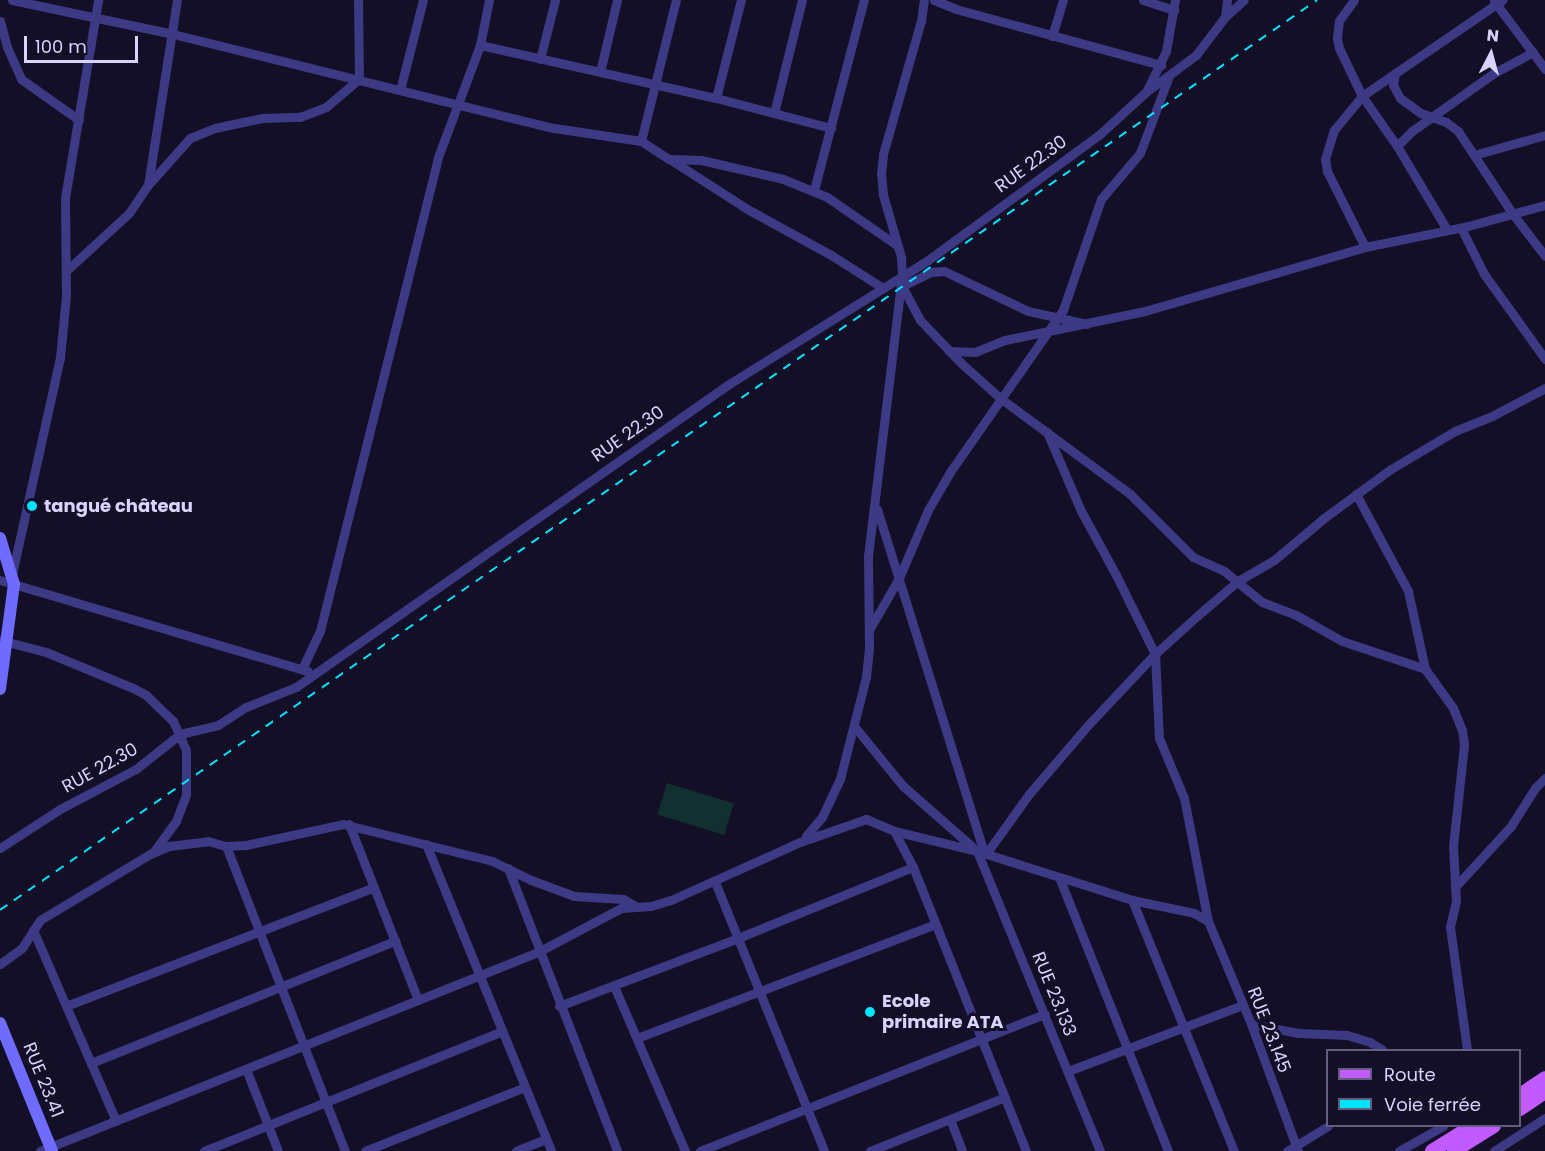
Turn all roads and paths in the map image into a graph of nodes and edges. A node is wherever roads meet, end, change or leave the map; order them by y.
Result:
1 (12, 0) edge
2 (98, 0) edge
3 (177, 0) edge
4 (358, 0) edge
5 (423, 0) edge
6 (489, 0) edge
7 (555, 0) edge
8 (617, 0) edge
9 (676, 0) edge
10 (741, 0) edge
11 (802, 0) edge
12 (864, 0) edge
13 (924, 0) edge
14 (934, 0) edge
15 (1063, 0) edge
16 (1143, 0) edge
17 (1227, 0) edge
18 (1244, 0) edge
19 (1354, 0) edge
20 (1497, 1) edge
21 (1174, 5) edge
22 (1225, 17) junction
23 (95, 18) junction
24 (0, 21) edge
25 (172, 34) junction
26 (1052, 36) junction
27 (480, 45) junction
28 (1533, 52) junction
29 (540, 59) junction
30 (1161, 64) junction
31 (1545, 69) edge
32 (600, 72) junction
33 (1395, 73) junction
34 (1170, 75) junction
35 (359, 79) junction
36 (656, 85) junction
37 (400, 90) junction
38 (1146, 92) junction
39 (1362, 96) junction
40 (716, 98) junction
41 (457, 104) junction
42 (774, 113) junction
43 (1432, 117) junction
44 (79, 120) junction
45 (831, 128) junction
46 (1545, 135) edge
47 (641, 141) junction
48 (1397, 146) junction
49 (1474, 155) junction
50 (669, 159) junction
51 (148, 185) junction
52 (814, 190) junction
53 (1545, 205) edge
54 (1512, 213) junction
55 (1461, 228) junction
56 (1447, 230) junction
57 (898, 246) junction
58 (1365, 247) junction
59 (1545, 256) edge
60 (66, 271) junction
61 (902, 276) junction
62 (902, 286) junction
63 (883, 288) junction
64 (1058, 317) junction
65 (1088, 324) junction
66 (1046, 333) junction
67 (949, 351) junction
68 (1545, 359) edge
69 (1545, 388) edge
70 (1000, 398) junction
71 (1047, 431) junction
72 (1356, 494) junction
73 (876, 507) junction
74 (0, 538) edge
75 (899, 578) junction
76 (13, 579) junction
77 (0, 580) edge
78 (1238, 581) junction
79 (869, 630) junction
80 (3, 640) edge
81 (1155, 654) junction
82 (302, 669) junction
83 (1425, 669) junction
84 (316, 673) junction
85 (0, 689) edge
86 (854, 726) junction
87 (180, 734) junction
88 (1545, 778) edge
89 (349, 824) junction
90 (894, 831) junction
91 (800, 842) junction
92 (426, 844) junction
93 (226, 846) junction
94 (0, 848) edge
95 (982, 852) junction
96 (150, 854) junction
97 (913, 867) junction
98 (508, 868) junction
99 (1059, 878) junction
100 (715, 882) junction
101 (374, 887) junction
102 (1455, 887) junction
103 (1132, 900) junction
104 (635, 906) junction
105 (1208, 921) junction
106 (935, 924) junction
107 (33, 930) junction
108 (259, 933) junction
109 (738, 938) junction
110 (395, 941) junction
111 (538, 952) junction
112 (0, 964) edge
113 (479, 976) junction
114 (614, 986) junction
115 (280, 987) junction
116 (759, 992) junction
117 (418, 1000) junction
118 (1243, 1005) junction
119 (66, 1006) junction
120 (559, 1006) junction
121 (1045, 1014) junction
122 (0, 1023) edge
123 (1251, 1024) junction
124 (1182, 1029) junction
125 (501, 1030) junction
126 (637, 1038) junction
127 (981, 1039) junction
128 (304, 1046) junction
129 (1127, 1049) junction
130 (1381, 1049) edge
131 (1467, 1049) edge
132 (91, 1063) junction
133 (246, 1069) junction
134 (1068, 1071) junction
135 (1545, 1078) edge
136 (525, 1087) junction
137 (1545, 1092) edge
138 (1005, 1097) junction
139 (326, 1102) junction
140 (1521, 1104) edge
141 (1521, 1104) edge
142 (807, 1108) junction
143 (1545, 1118) edge
144 (950, 1119) junction
145 (116, 1121) junction
146 (268, 1125) junction
147 (1326, 1126) edge
148 (1440, 1127) edge
149 (1469, 1127) edge
150 (1491, 1127) edge
151 (546, 1139) junction
152 (890, 1147) edge
153 (1293, 1149) edge
154 (47, 1150) edge
155 (204, 1151) edge
156 (278, 1151) edge
157 (345, 1151) edge
158 (365, 1151) edge
159 (516, 1151) edge
160 (551, 1151) edge
161 (617, 1151) edge
162 (685, 1151) edge
163 (700, 1151) edge
164 (824, 1151) edge
165 (870, 1151) edge
166 (962, 1151) edge
167 (1026, 1151) edge
168 (1100, 1151) edge
169 (1167, 1151) edge
170 (1234, 1151) edge
171 (1399, 1151) edge
172 (1432, 1151) edge
173 (1455, 1151) edge
174 (1494, 1151) edge

1 - 23 street
2 - 23 street
3 - 25 street
4 - 35 street
5 - 37 street
6 - 27 street
7 - 29 street
8 - 32 street
9 - 36 street
10 - 40 street
11 - 42 street
12 - 45 street
13 - 57 street
14 - 26 street
15 - 26 street
16 - 21 street
17 - 22 street
18 - 22 street, RUE 22.30
19 - 39 street
20 - 28 street
20 - 33 street
21 - 30 street
22 - 34 street, RUE 22.30
23 - 25 street
23 - 44 street
24 - 44 street
25 - 35 street
25 - 51 street
26 - 30 street
27 - 29 street
27 - 41 street
28 - 31 street
28 - 43 street
29 - 32 street
30 - 38 street
32 - 36 street
33 - 39 street
33 - 43 street
34 - 38 street, RUE 22.30
34 - 64 street
35 - 37 street
35 - 51 street
36 - 40 street
36 - 47 street
37 - 41 street
38 - 61 street, RUE 22.30
39 - 48 street
39 - 58 street
40 - 42 street
41 - 47 street
41 - 82 street
42 - 45 street
43 - 48 street
43 - 49 street
44 - 60 street
45 - 52 street
46 - 49 street
47 - 50 street
48 - 56 street
49 - 54 street
50 - 52 street
50 - 63 street
51 - 60 street
52 - 57 street
53 - 54 street
54 - 55 street
54 - 59 street
55 - 56 street
55 - 68 street
56 - 58 street
57 - 61 street
58 - 65 street
60 - 76 street
61 - 62 street
61 - 63 street, RUE 22.30
62 - 64 street
62 - 67 street
62 - 73 street
63 - 84 street, RUE 22.30
64 - 65 street
64 - 66 street
65 - 66 street
66 - 67 street
66 - 70 street
67 - 70 street
69 - 72 street
70 - 71 street
70 - 75 street
71 - 78 street
71 - 81 street
72 - 78 street
72 - 83 street
73 - 75 street, RUE 23.133
73 - 79 street
74 - 76 street
75 - 79 street
75 - 95 street, RUE 23.133
76 - 77 street
76 - 80 street
76 - 82 street
78 - 81 street
78 - 83 street
79 - 86 street
80 - 85 street
80 - 87 street
81 - 95 street
81 - 105 street, RUE 23.145
82 - 84 street
83 - 102 street
84 - 87 street, RUE 22.30
86 - 91 street
86 - 95 street
87 - 94 street, RUE 22.30
87 - 96 street
88 - 102 street
89 - 92 street
89 - 93 street
89 - 101 street
90 - 91 street
90 - 95 street
90 - 97 street
91 - 100 street
92 - 98 street
92 - 113 street
93 - 96 street
93 - 108 street
95 - 99 street
95 - 121 street, RUE 23.133
96 - 107 street
97 - 106 street
97 - 109 street
98 - 104 street
98 - 111 street
99 - 103 street
99 - 129 street
100 - 104 street
100 - 109 street
101 - 108 street
101 - 110 street
102 - 131 street
103 - 105 street
103 - 124 street
104 - 111 street
105 - 118 street, RUE 23.145
106 - 116 street
106 - 127 street
107 - 112 street
107 - 119 street
108 - 115 street
108 - 119 street
109 - 114 street
109 - 116 street
110 - 115 street
110 - 117 street
111 - 113 street
111 - 120 street
113 - 117 street
113 - 125 street
114 - 120 street
114 - 126 street
115 - 128 street
115 - 132 street
116 - 126 street
116 - 142 street
117 - 128 street
118 - 123 street, RUE 23.145
118 - 124 street
119 - 132 street
120 - 161 street
121 - 127 street
121 - 134 street, RUE 23.133
122 - 154 street, RUE 23.41
123 - 130 street
123 - 153 street, RUE 23.145
124 - 129 street
124 - 170 street
125 - 136 street
125 - 139 street
126 - 162 street
127 - 138 street
127 - 142 street
128 - 133 street
128 - 139 street
129 - 134 street
129 - 169 street
132 - 145 street
133 - 145 street
133 - 146 street
134 - 168 street, RUE 23.133
135 - 140 main road
136 - 151 street
136 - 158 street
137 - 141 main road
138 - 144 street
138 - 167 street
139 - 146 street
139 - 157 street
142 - 163 street
142 - 164 street
143 - 174 street
144 - 152 street
144 - 166 street
145 - 154 street
146 - 155 street
146 - 156 street
147 - 153 street
148 - 171 street
149 - 172 main road
150 - 173 main road
151 - 159 street
151 - 160 street
152 - 165 street

